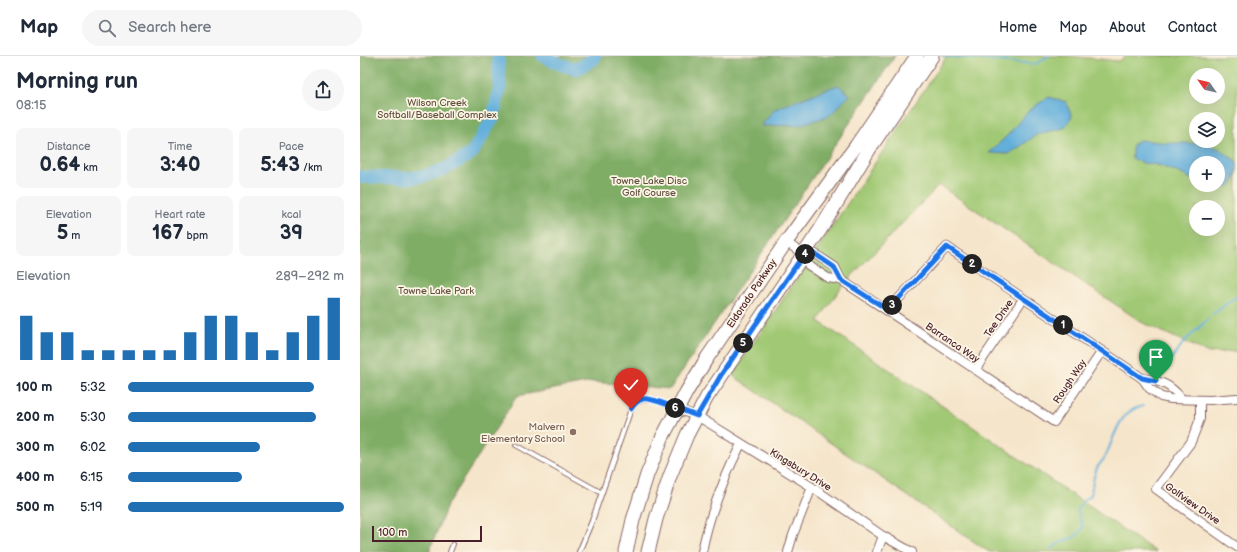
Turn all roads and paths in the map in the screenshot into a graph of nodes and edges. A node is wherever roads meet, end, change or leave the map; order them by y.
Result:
1 (917, 56) edge
2 (932, 56) edge
3 (786, 242) junction
4 (804, 254) junction
5 (841, 280) junction
6 (1024, 299) junction
7 (888, 310) junction
8 (1102, 351) junction
9 (976, 369) junction
10 (1142, 378) junction
11 (1181, 398) junction
12 (1237, 398) edge
13 (1200, 400) junction
14 (676, 409) junction
15 (697, 416) junction
16 (1054, 422) joint
17 (741, 444) junction
18 (516, 445) dead end
19 (812, 487) junction
20 (602, 493) junction
21 (883, 536) junction
22 (1236, 543) edge
23 (453, 544) dead end
24 (450, 552) edge
25 (579, 552) edge
26 (626, 552) edge
27 (648, 552) edge
28 (702, 552) edge
29 (788, 552) edge
30 (877, 552) edge
31 (912, 552) edge

1 - 3 main road, Eldorado Parkway
2 - 4 main road
3 - 4 street, Barranca Way
3 - 14 main road, Eldorado Parkway
4 - 5 street, Barranca Way
4 - 5 street, Barranca Way
4 - 15 main road
5 - 7 street, Barranca Way
6 - 7 street
6 - 8 street
6 - 9 street, Tee Drive
7 - 9 street, Barranca Way
8 - 10 street
8 - 16 street, Rough Way
9 - 16 street, Barranca Way
10 - 11 street
10 - 11 street
11 - 13 street
12 - 13 street
13 - 22 street, Golfview Drive
14 - 15 street, Kingsbury Drive
14 - 20 lane
14 - 26 main road, Eldorado Parkway
15 - 17 street, Kingsbury Drive
15 - 27 main road
17 - 19 street, Kingsbury Drive
17 - 28 street
18 - 20 lane
19 - 21 street, Kingsbury Drive
19 - 29 street
20 - 25 lane
21 - 30 street
21 - 31 street, Kingsbury Drive
23 - 24 lane

